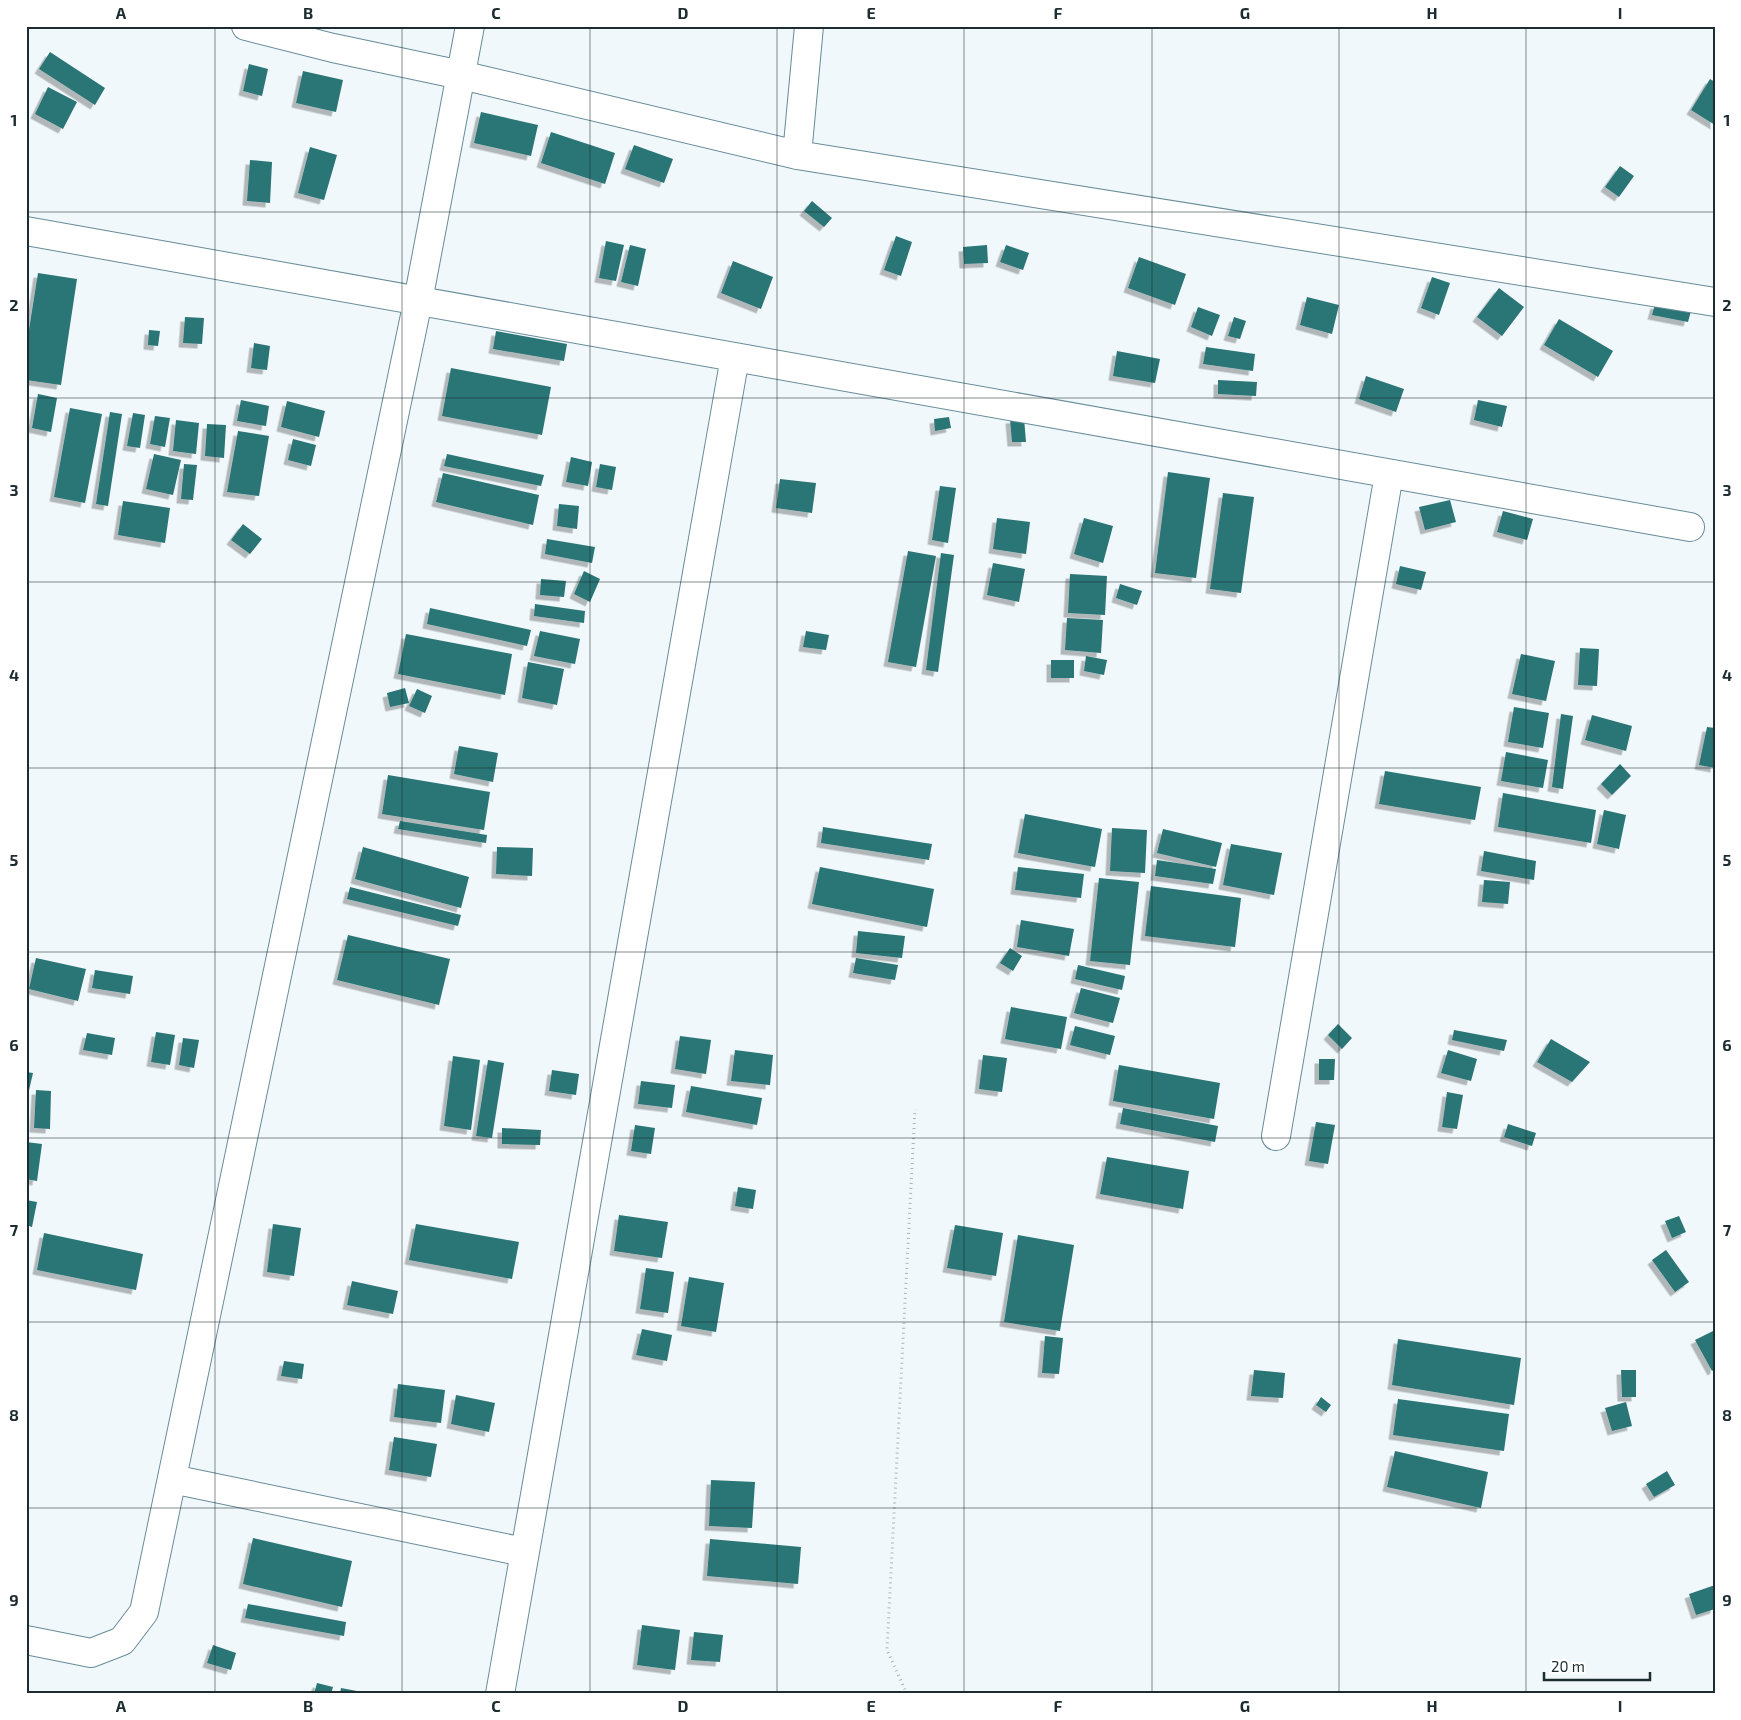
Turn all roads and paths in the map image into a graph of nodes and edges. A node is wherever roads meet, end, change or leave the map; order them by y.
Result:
1 (246, 26) edge
2 (470, 26) edge
3 (809, 26) edge
4 (461, 75) junction
5 (797, 155) junction
6 (26, 231) edge
7 (418, 301) junction
8 (1715, 302) edge
9 (735, 357) junction
10 (1390, 474) junction
11 (1690, 528) dead end
12 (916, 1108) dead end
13 (1276, 1136) dead end
14 (172, 1479) junction
15 (524, 1552) junction
16 (26, 1640) edge
17 (500, 1694) edge
18 (907, 1694) edge

1 - 4 street
2 - 4 street
3 - 5 street
4 - 5 street
4 - 7 street
5 - 8 street
6 - 7 street
7 - 9 street
7 - 14 street
9 - 10 street
9 - 15 street
10 - 11 street
10 - 13 street
12 - 18 path
14 - 15 street
14 - 16 street
15 - 17 street

